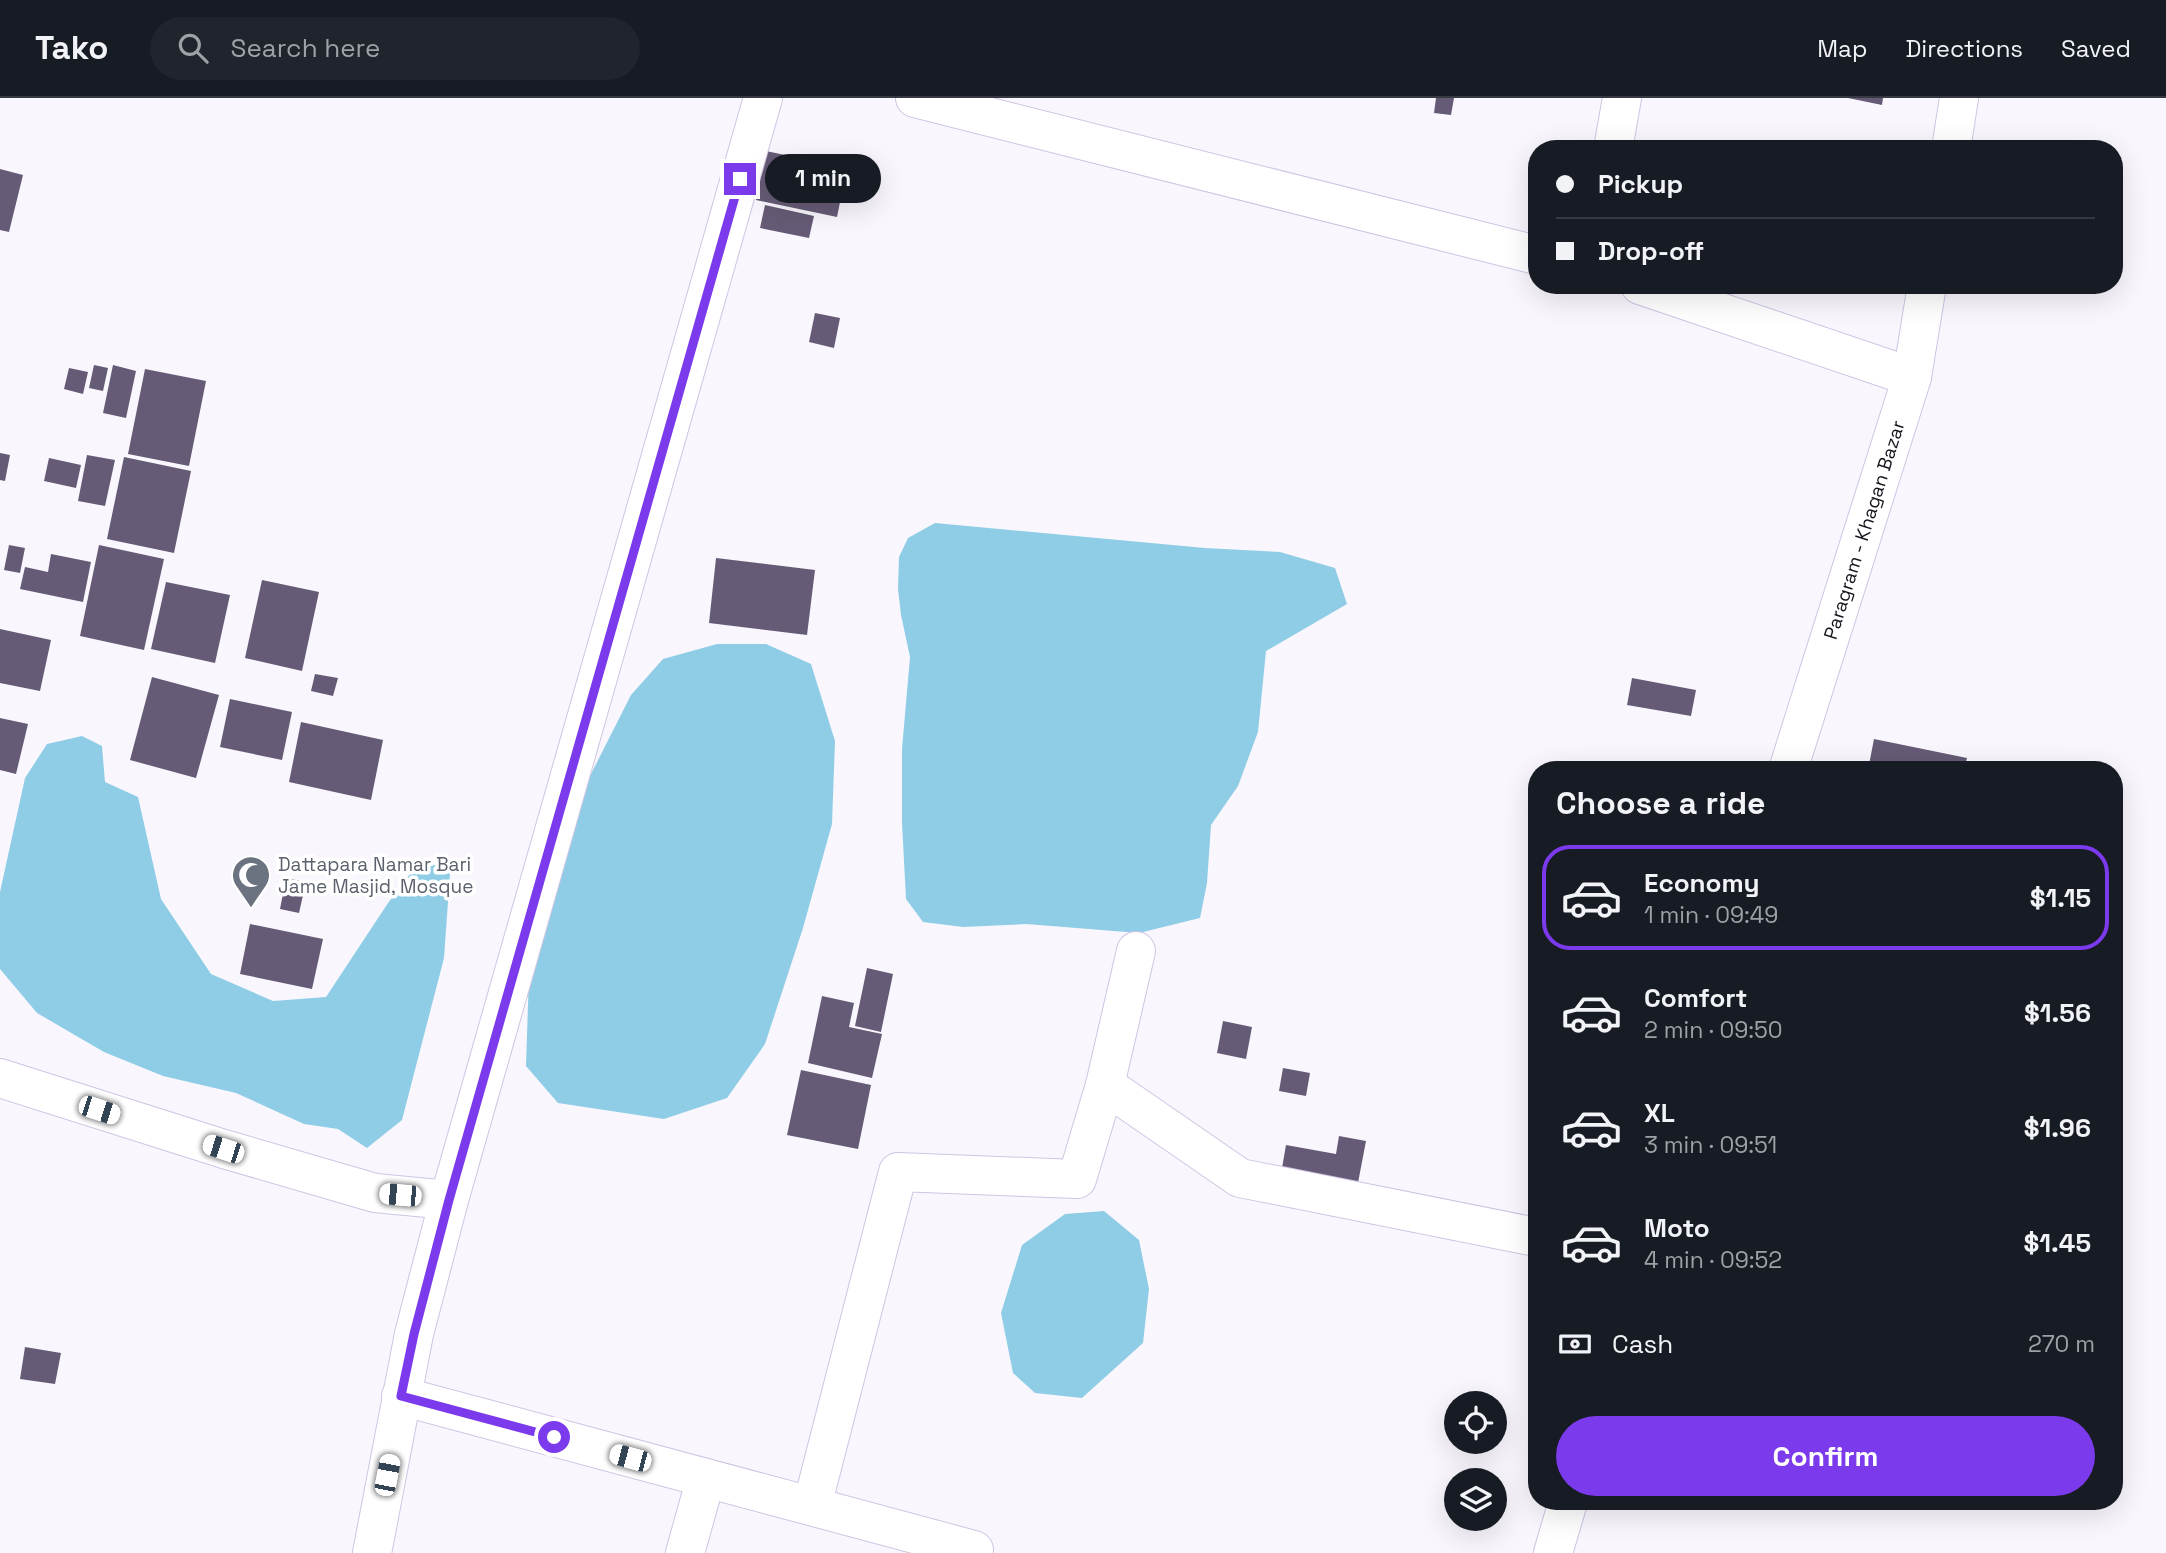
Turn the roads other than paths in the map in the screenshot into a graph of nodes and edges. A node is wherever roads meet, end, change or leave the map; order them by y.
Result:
1 (763, 98) edge
2 (915, 98) edge
3 (1622, 98) edge
4 (1959, 98) edge
5 (1615, 140) edge
6 (1952, 140) edge
7 (1528, 253) edge
8 (1667, 294) edge
9 (1926, 294) edge
10 (1912, 377) junction
11 (1791, 761) edge
12 (1136, 951) dead end
13 (0, 1078) edge
14 (1105, 1084) junction
15 (449, 1200) junction
16 (1528, 1235) edge
17 (401, 1396) junction
18 (706, 1478) junction
19 (812, 1507) junction
20 (1566, 1510) edge
21 (372, 1553) edge
22 (685, 1553) edge
23 (973, 1553) edge
24 (1553, 1553) edge

1 - 15 street
2 - 7 street
3 - 5 street
4 - 6 street
8 - 10 street
9 - 10 street, Paragram - Khagan Bazar
10 - 11 street, Paragram - Khagan Bazar
12 - 14 street
13 - 15 street
14 - 16 street
14 - 19 street
15 - 17 street
17 - 18 street
17 - 21 street
18 - 19 street
18 - 22 street
19 - 23 street
20 - 24 street

